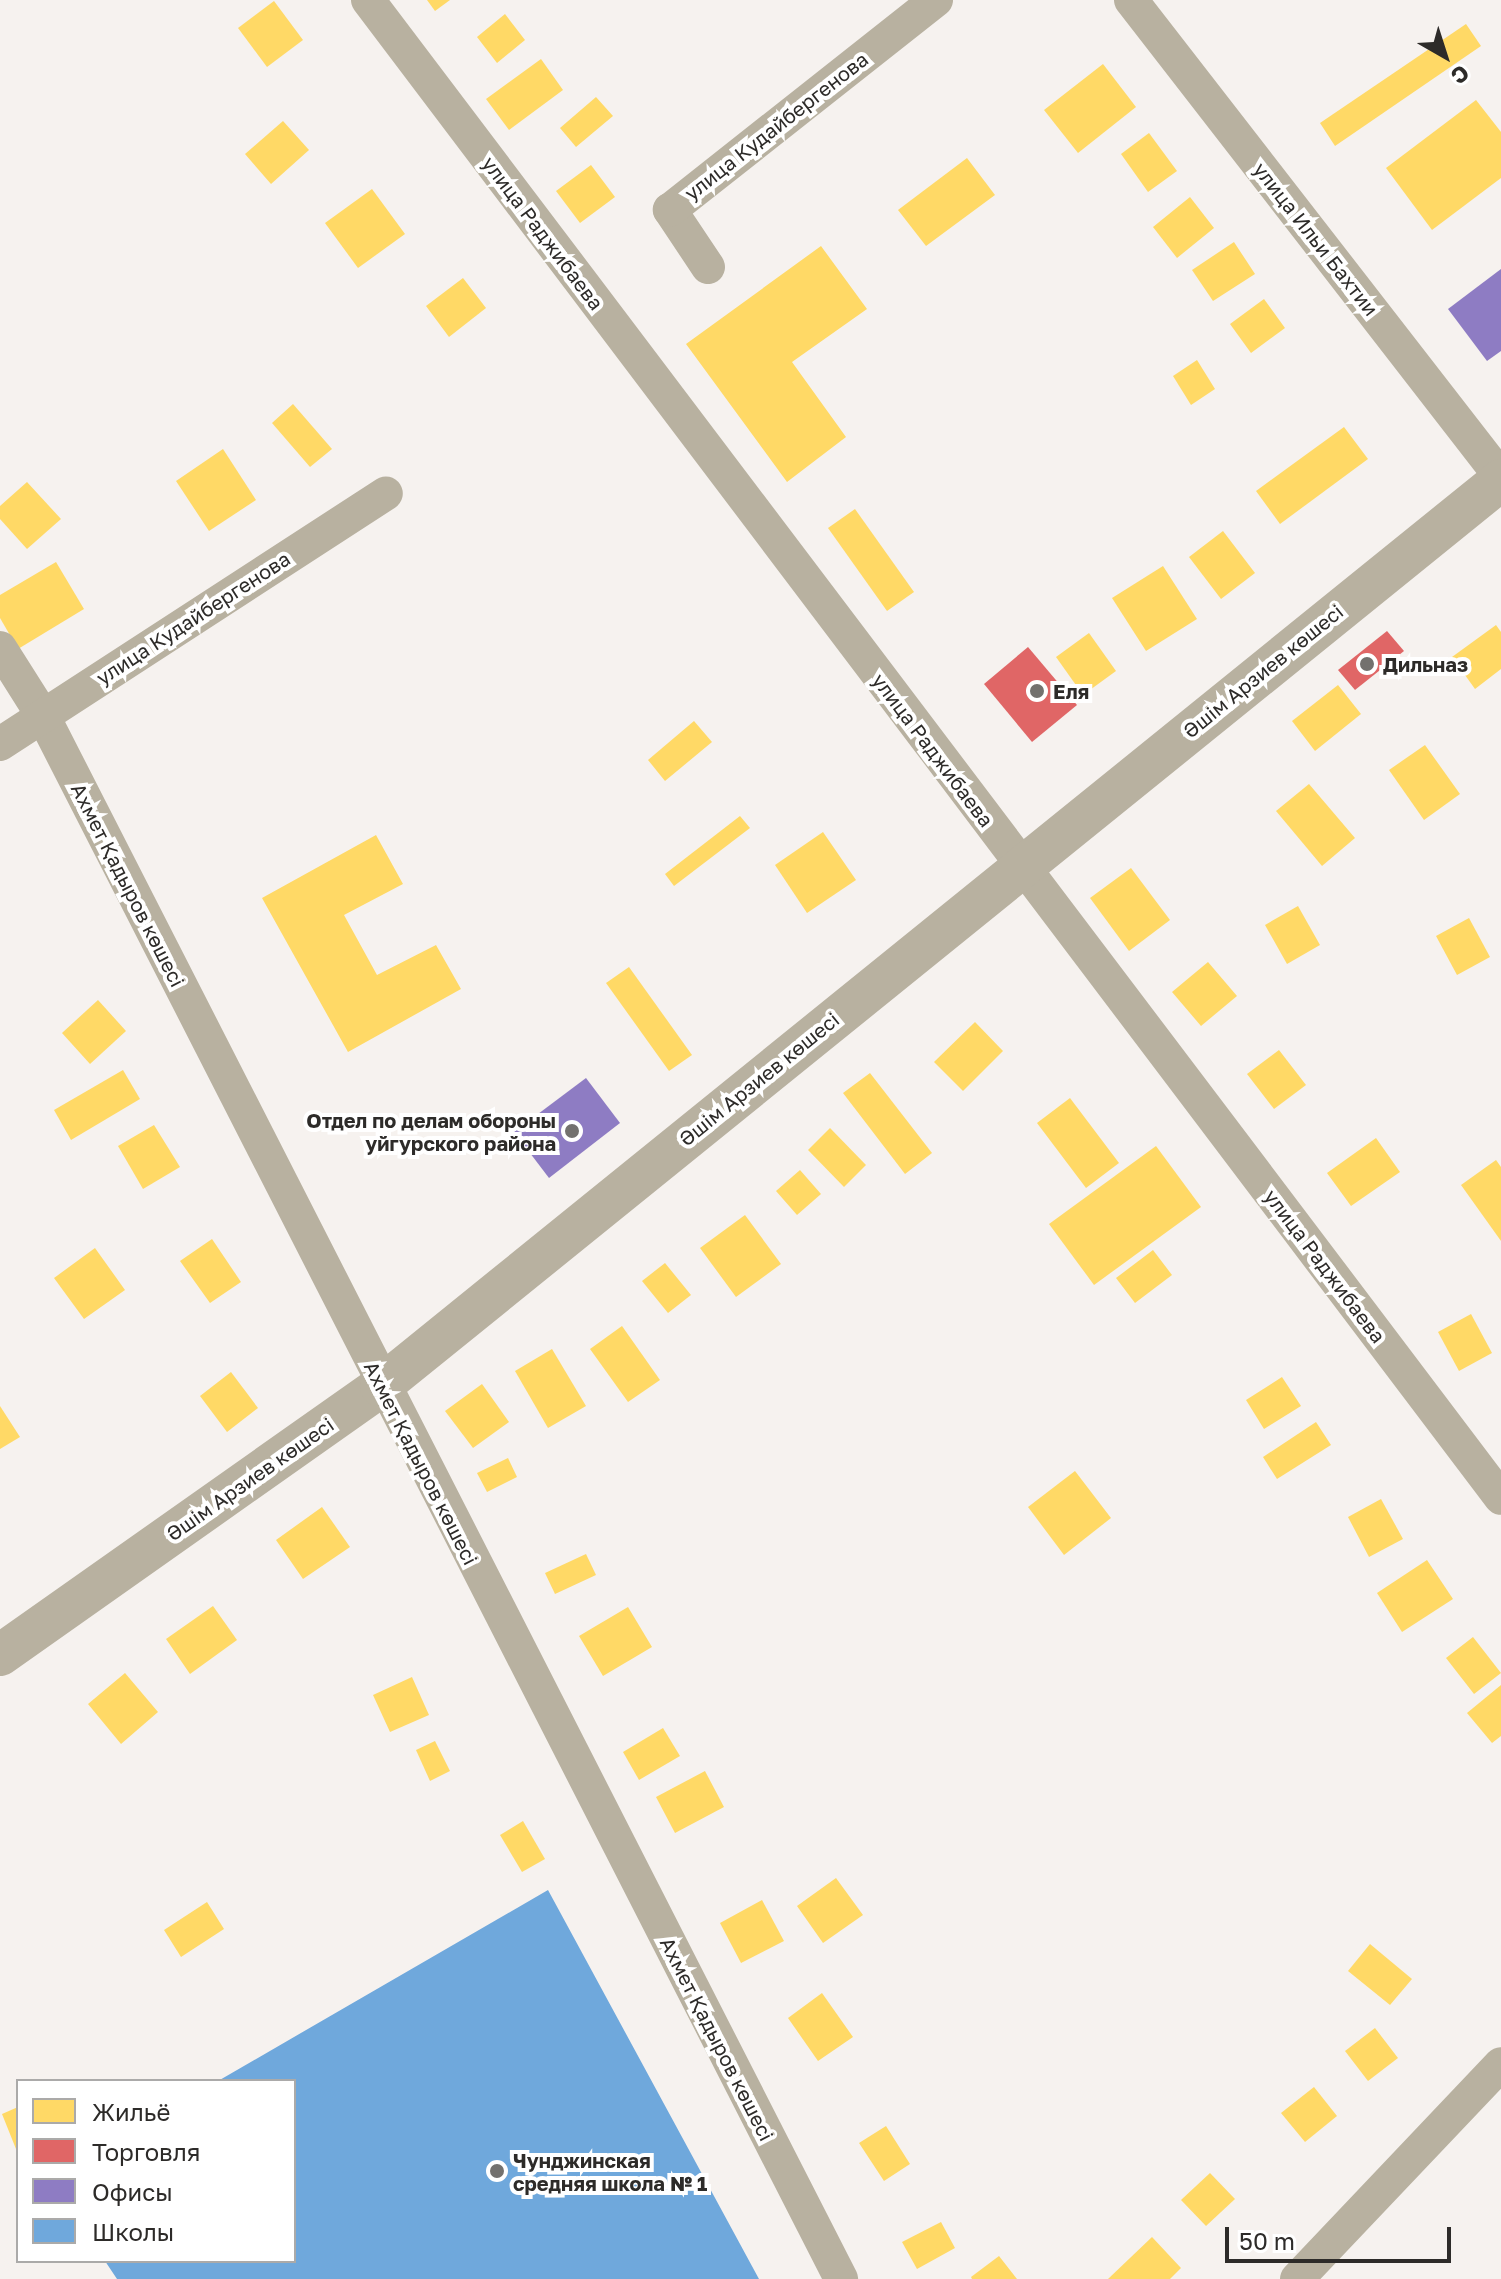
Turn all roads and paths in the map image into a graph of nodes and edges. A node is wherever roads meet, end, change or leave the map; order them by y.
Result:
1 (368, 0) edge
2 (936, 0) edge
3 (1131, 0) edge
4 (708, 267) dead end
5 (1501, 479) edge
6 (386, 493) dead end
7 (0, 648) edge
8 (43, 716) junction
9 (0, 744) edge
10 (1020, 866) junction
11 (381, 1386) junction
12 (1501, 1498) edge
13 (0, 1655) edge
14 (1501, 2064) edge
15 (841, 2279) edge
16 (1297, 2279) edge

1 - 10 street, улица Раджибаева
2 - 4 street, улица Кудайбергенова
3 - 5 street, улица Ильи Бахтии
5 - 10 street, Әшім Арзиев көшесі
6 - 8 street, улица Кудайбергенова
7 - 8 street, Ахмет Қадыров көшесі
8 - 9 street, улица Кудайбергенова
8 - 11 street, Ахмет Қадыров көшесі
10 - 11 street, Әшім Арзиев көшесі
10 - 12 street, улица Раджибаева
11 - 13 street, Әшім Арзиев көшесі
11 - 15 street, Ахмет Қадыров көшесі
14 - 16 street

